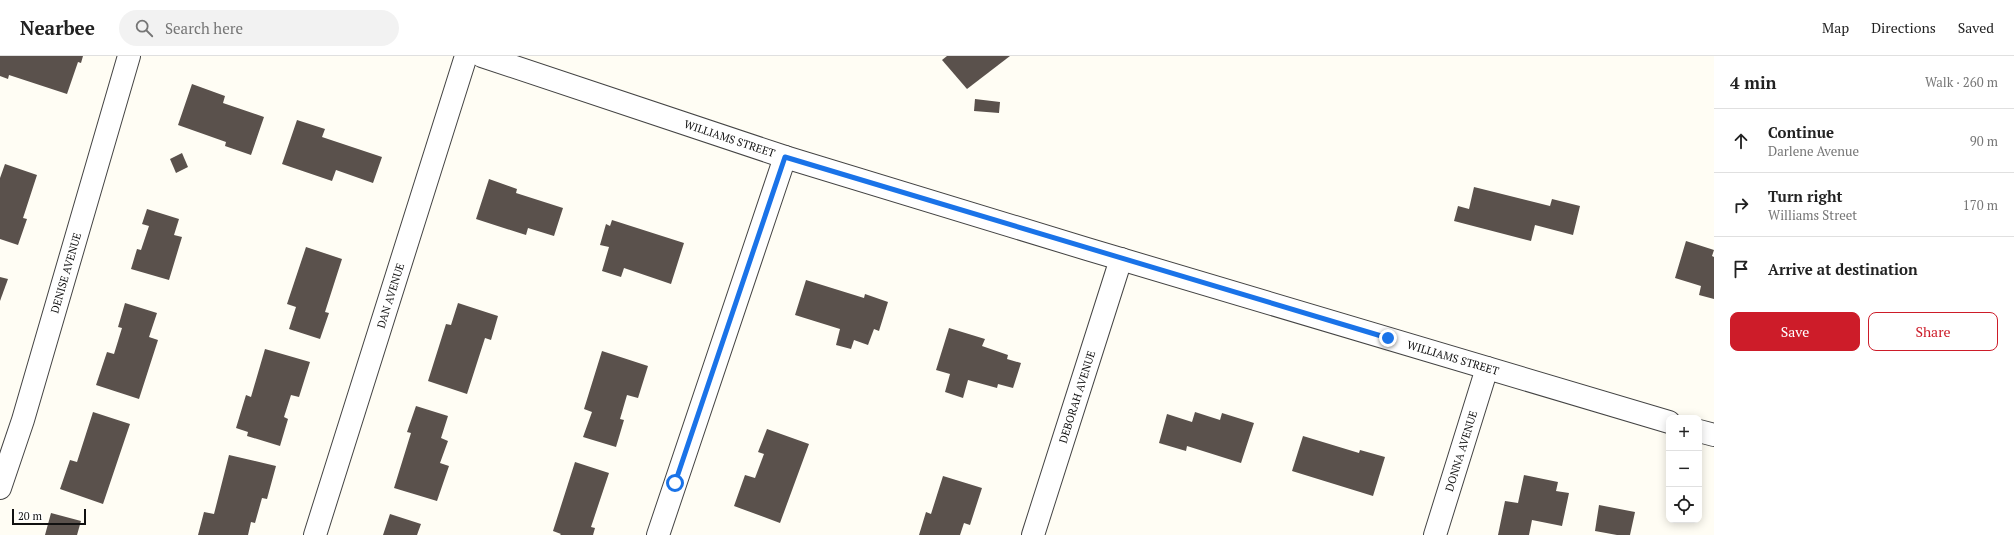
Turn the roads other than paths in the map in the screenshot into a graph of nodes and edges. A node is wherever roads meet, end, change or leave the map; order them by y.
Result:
1 (130, 56) edge
2 (466, 56) edge
3 (482, 56) edge
4 (785, 157) junction
5 (1120, 259) junction
6 (1487, 368) junction
7 (1666, 421) edge
8 (1702, 432) edge
9 (1714, 435) edge
10 (0, 488) edge
11 (315, 535) edge
12 (658, 535) edge
13 (1033, 535) edge
14 (1436, 535) edge

1 - 10 street, DENISE AVENUE
2 - 11 street, DAN AVENUE
3 - 4 street, WILLIAMS STREET
4 - 5 street, WILLIAMS STREET
4 - 12 street
5 - 6 street, WILLIAMS STREET
5 - 13 street, DEBORAH AVENUE
6 - 7 street, WILLIAMS STREET
6 - 14 street, DONNA AVENUE
8 - 9 street

